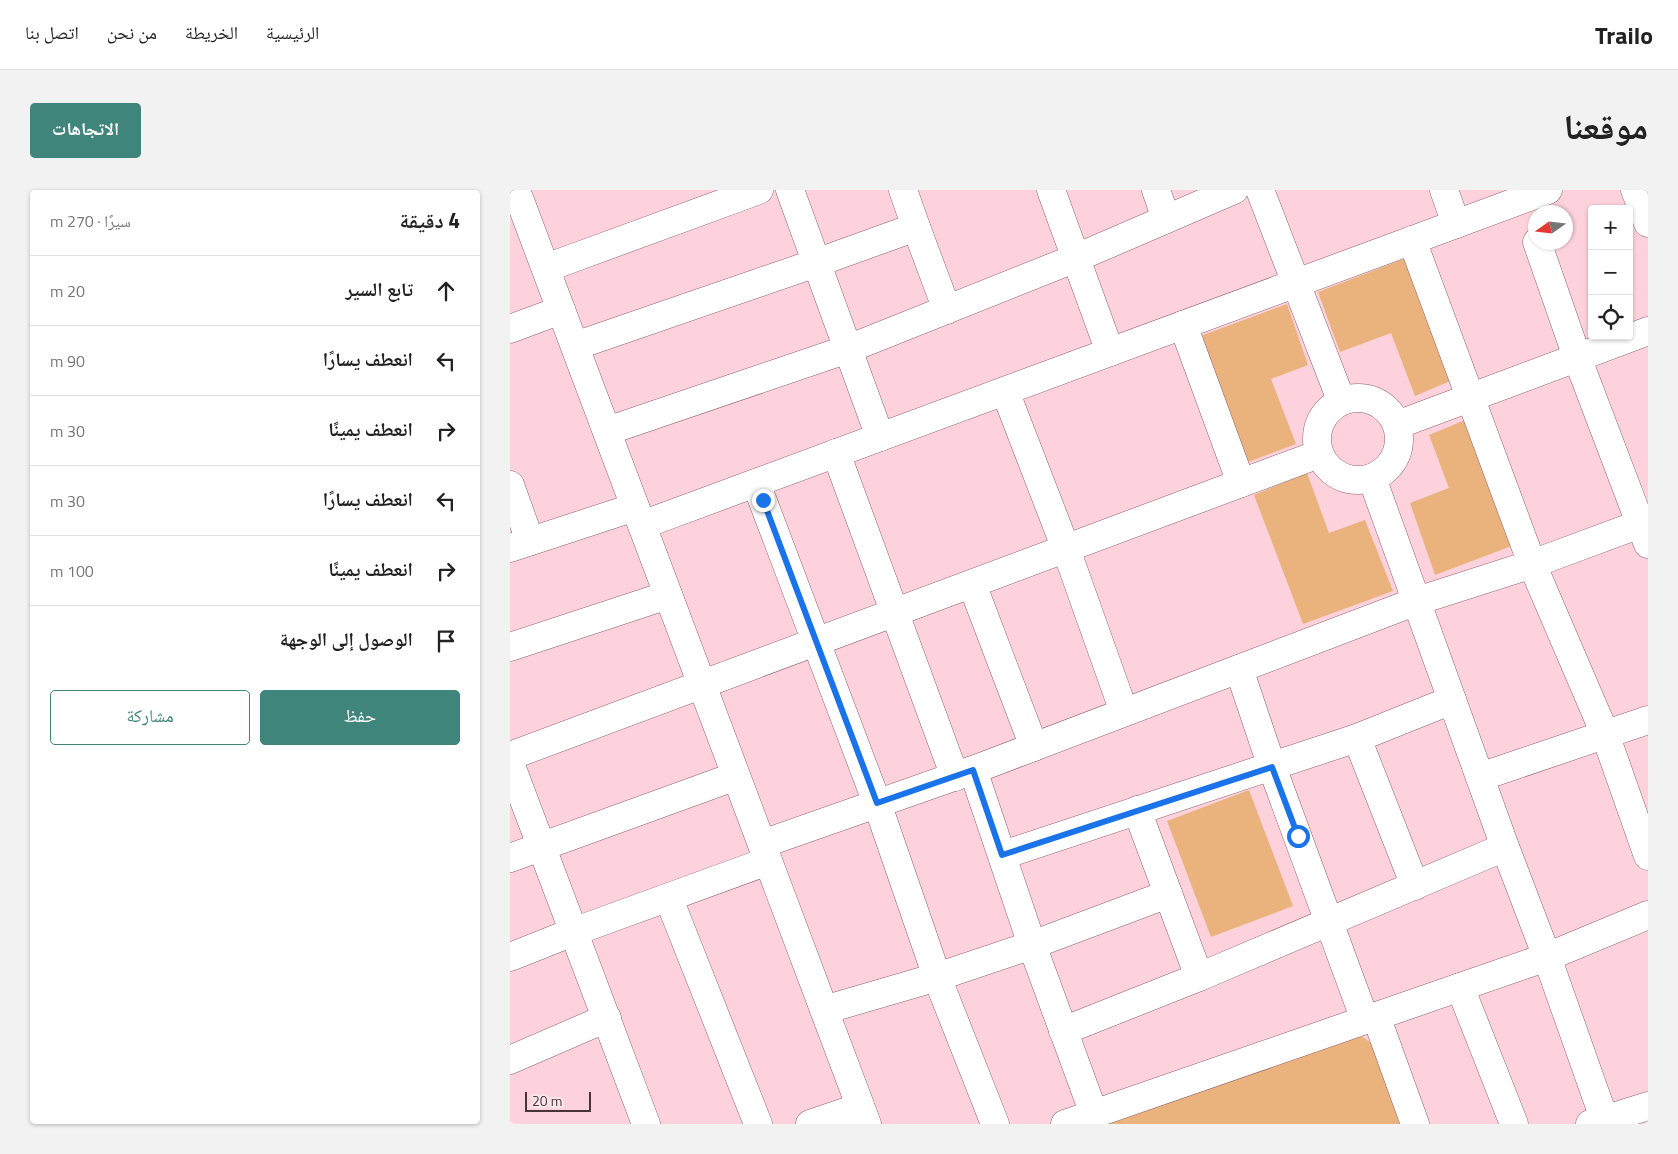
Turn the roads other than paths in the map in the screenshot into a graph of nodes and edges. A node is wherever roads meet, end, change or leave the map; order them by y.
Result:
1 (516, 190) edge
2 (759, 190) edge
3 (790, 190) edge
4 (903, 190) edge
5 (1051, 190) edge
6 (1156, 190) edge
7 (1234, 190) edge
8 (1260, 190) edge
9 (1444, 190) edge
10 (1548, 190) edge
11 (1636, 190) edge
12 (1522, 200) junction
13 (1528, 217) edge
14 (1166, 218) junction
15 (1648, 223) edge
16 (1456, 224) junction
17 (916, 227) junction
18 (1412, 240) junction
19 (1540, 250) edge
20 (1076, 258) junction
21 (816, 263) junction
22 (546, 268) junction
23 (1295, 283) junction
24 (561, 310) junction
25 (948, 310) junction
26 (1183, 325) junction
27 (510, 329) edge
28 (1648, 331) edge
29 (575, 346) junction
30 (848, 350) junction
31 (1110, 352) junction
32 (1577, 358) junction
33 (1005, 391) junction
34 (1469, 398) junction
35 (1341, 400) junction
36 (1397, 425) junction
37 (606, 431) junction
38 (880, 437) junction
39 (836, 453) junction
40 (1319, 454) junction
41 (1372, 478) junction
42 (756, 483) junction
43 (1241, 483) junction
44 (510, 485) edge
45 (639, 516) junction
46 (1645, 530) edge
47 (520, 544) edge
48 (1066, 549) junction
49 (1532, 564) junction
50 (972, 584) junction
51 (668, 594) junction
52 (1417, 601) junction
53 (895, 613) junction
54 (816, 642) junction
55 (510, 648) edge
56 (1239, 669) junction
57 (702, 685) junction
58 (1452, 700) junction
59 (1124, 712) junction
60 (1648, 720) edge
61 (1604, 734) junction
62 (1357, 738) junction
63 (1034, 747) junction
64 (510, 756) edge
65 (510, 763) edge
66 (1272, 767) junction
67 (964, 774) junction
68 (736, 776) junction
69 (1480, 777) junction
70 (877, 803) junction
71 (1137, 810) junction
72 (542, 847) junction
73 (1505, 847) junction
74 (765, 853) junction
75 (1002, 855) junction
76 (1648, 856) edge
77 (510, 858) edge
78 (1415, 886) junction
79 (1168, 894) junction
80 (669, 898) junction
81 (1648, 915) edge
82 (1329, 922) junction
83 (573, 932) junction
84 (1032, 945) junction
85 (510, 957) edge
86 (1547, 957) junction
87 (937, 977) junction
88 (1199, 977) junction
89 (1460, 987) junction
90 (824, 1010) junction
91 (606, 1018) junction
92 (1371, 1018) junction
93 (1062, 1031) junction
94 (510, 1060) edge
95 (1648, 1106) edge
96 (1094, 1114) junction
97 (863, 1115) edge
98 (1600, 1122) edge
99 (646, 1124) edge
100 (758, 1124) edge
101 (810, 1124) edge
102 (995, 1124) edge
103 (1064, 1124) edge
104 (1415, 1124) edge
105 (1514, 1124) edge

1 - 22 street
2 - 22 street
3 - 21 street
4 - 17 street
5 - 20 street
6 - 14 street
7 - 14 street
8 - 23 street
9 - 16 street
10 - 12 street
11 - 15 street
12 - 13 street
12 - 16 street
14 - 20 street
16 - 18 street
17 - 21 street
17 - 25 street
18 - 23 street
18 - 34 street
19 - 32 street
20 - 25 street
20 - 31 street
21 - 29 street
21 - 30 street
22 - 24 street
23 - 26 street
23 - 35 street
24 - 27 street
24 - 29 street
25 - 30 street
26 - 31 street
26 - 43 street
28 - 32 street
29 - 37 street
30 - 37 street
30 - 38 street
31 - 33 street
32 - 34 street
32 - 46 street
33 - 38 street
33 - 48 street
34 - 36 street
34 - 49 street
35 - 36 street
35 - 40 street
36 - 41 street
37 - 45 street
38 - 39 street
39 - 42 street
39 - 53 street
40 - 41 street
40 - 43 street
41 - 52 street
42 - 45 street
42 - 54 street
43 - 48 street
44 - 47 street
45 - 47 street
45 - 51 street
46 - 49 street
48 - 50 street
48 - 59 street
49 - 52 street
49 - 61 street
50 - 53 street
50 - 63 street
51 - 55 street
51 - 57 street
52 - 56 street
52 - 58 street
53 - 54 street
53 - 67 street
54 - 57 street
54 - 70 street
56 - 59 street
56 - 66 street
57 - 64 street
57 - 68 street
58 - 62 street
58 - 69 street
59 - 63 street
60 - 61 street
61 - 69 street
61 - 76 street
62 - 66 street
62 - 78 street
63 - 67 street
65 - 72 street
66 - 71 street
66 - 82 street
67 - 70 street
67 - 75 street
68 - 72 street
68 - 74 street
69 - 73 street
70 - 74 street
70 - 87 street
71 - 75 street
71 - 79 street
72 - 77 street
72 - 83 street
73 - 78 street
73 - 86 street
74 - 80 street
74 - 90 street
75 - 84 street
78 - 82 street
79 - 84 street
79 - 88 street
80 - 83 street
80 - 100 street
81 - 86 street
82 - 88 street
82 - 92 street
83 - 85 street
83 - 91 street
84 - 87 street
84 - 93 street
86 - 89 street
86 - 98 street
87 - 90 street
87 - 102 street
88 - 93 street
89 - 92 street
89 - 105 street
90 - 97 street
91 - 94 street
91 - 99 street
92 - 96 street
92 - 104 street
93 - 96 street
95 - 98 street
96 - 103 street
97 - 101 street

